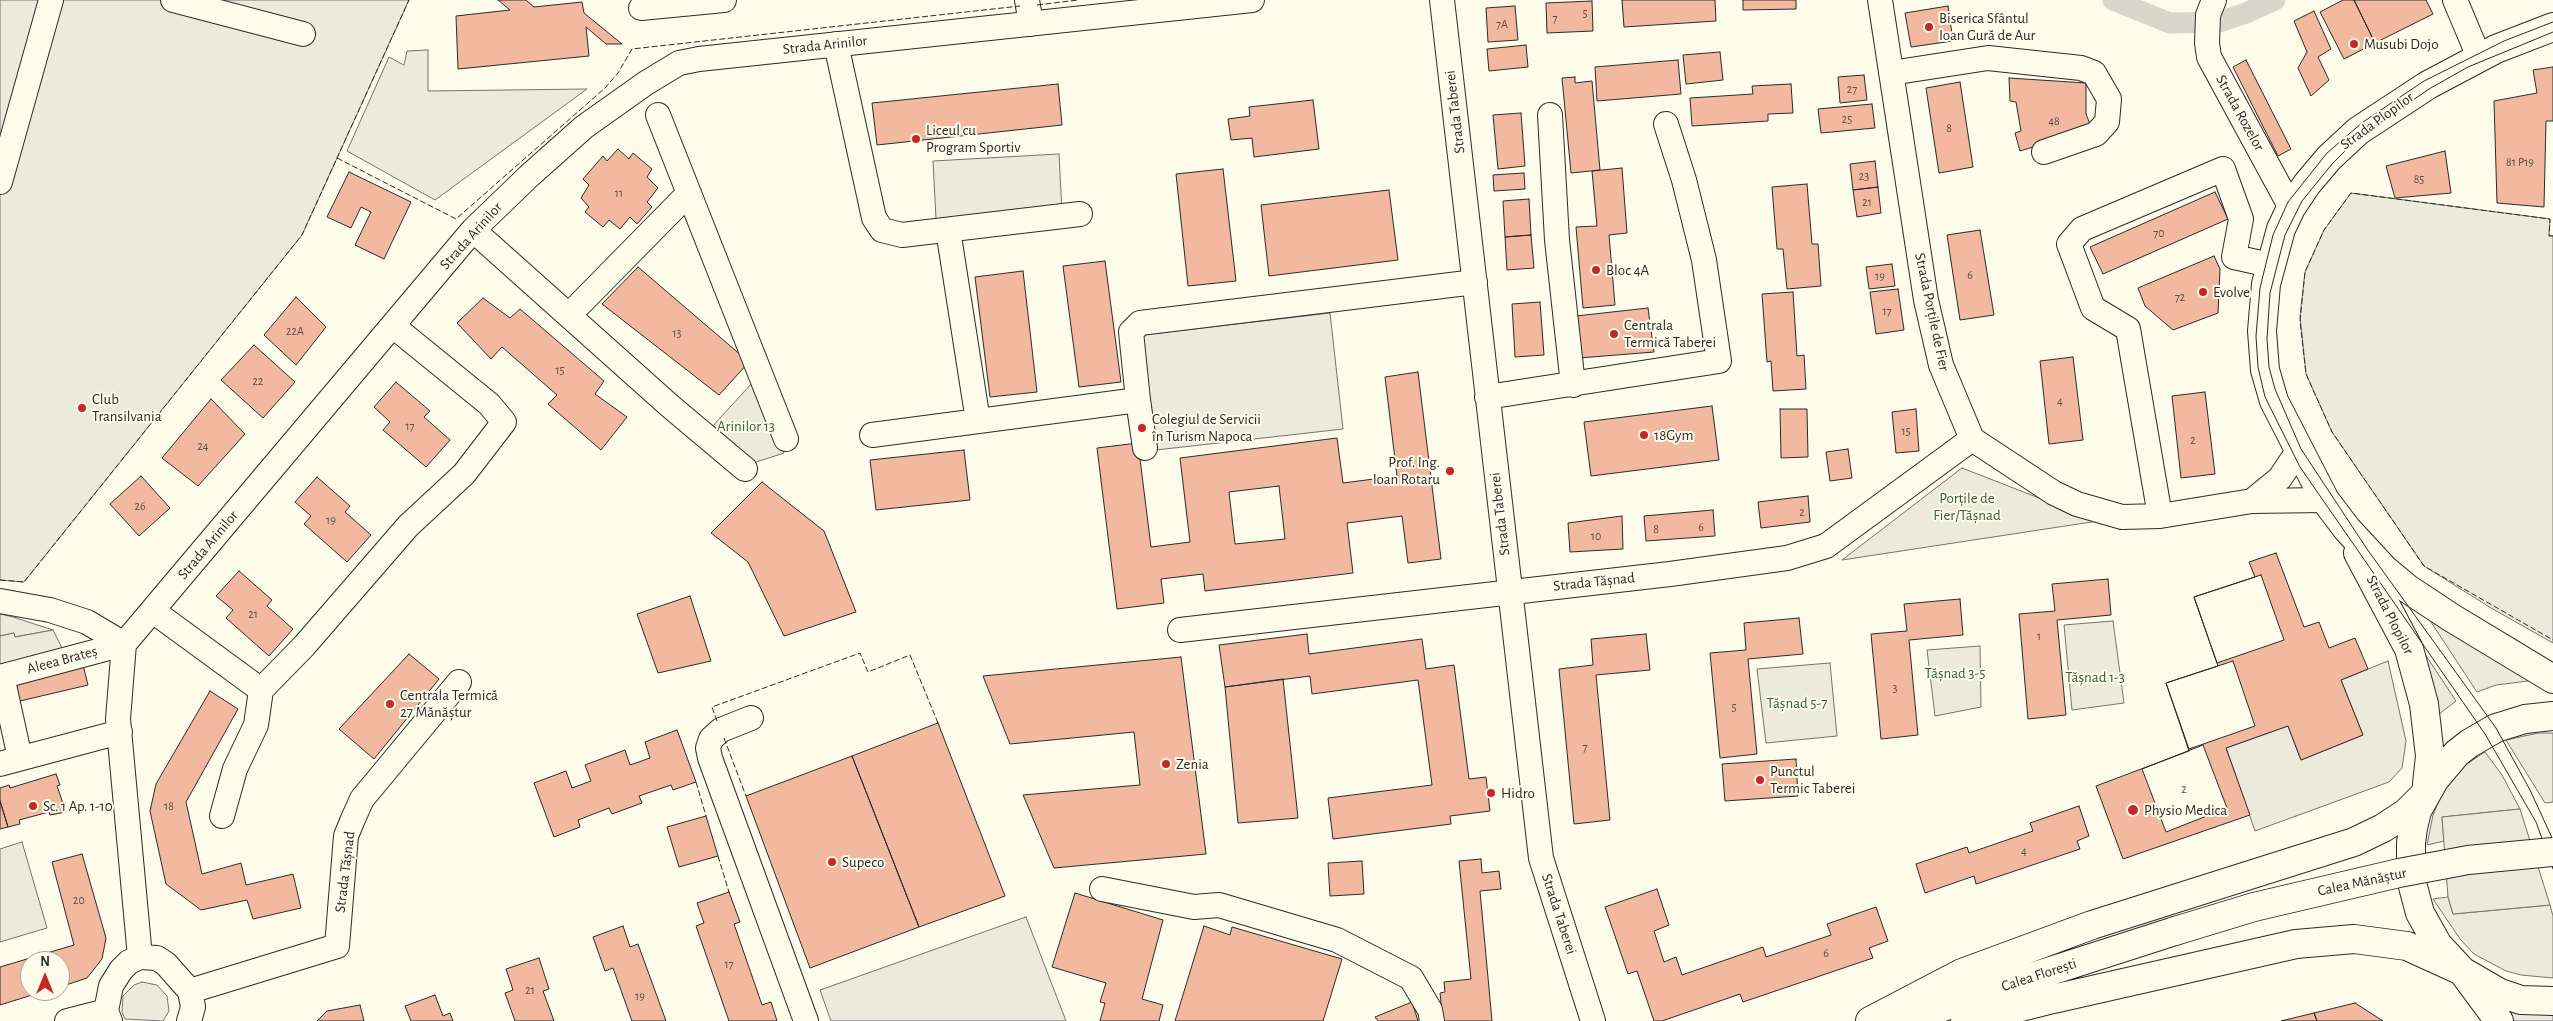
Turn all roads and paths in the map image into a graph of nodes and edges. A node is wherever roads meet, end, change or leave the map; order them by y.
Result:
1 (51, 0) edge
2 (173, 0) edge
3 (724, 0) edge
4 (1027, 0) edge
5 (1252, 0) edge
6 (1442, 0) edge
7 (1880, 0) edge
8 (2455, 0) edge
9 (2211, 7) edge
10 (641, 8) dead end
11 (1031, 24) junction
12 (2553, 27) edge
13 (303, 34) dead end
14 (836, 44) junction
15 (2479, 57) junction
16 (1891, 73) junction
17 (658, 115) dead end
18 (1550, 115) dead end
19 (1666, 124) dead end
20 (2044, 152) dead end
21 (0, 182) edge
22 (689, 193) junction
23 (2291, 208) junction
24 (1080, 214) dead end
25 (473, 230) junction
26 (948, 230) junction
27 (2270, 265) junction
28 (1475, 282) junction
29 (569, 315) junction
30 (393, 326) junction
31 (1573, 385) junction
32 (1487, 397) junction
33 (1138, 400) junction
34 (978, 421) junction
35 (872, 435) dead end
36 (786, 439) dead end
37 (1972, 439) junction
38 (1145, 448) dead end
39 (2298, 451) junction
40 (745, 469) dead end
41 (2252, 500) junction
42 (2325, 500) junction
43 (2160, 516) junction
44 (2347, 529) junction
45 (1509, 591) junction
46 (0, 601) edge
47 (153, 611) junction
48 (1180, 630) dead end
49 (124, 644) junction
50 (1, 677) edge
51 (2553, 679) edge
52 (459, 682) dead end
53 (261, 690) junction
54 (2553, 716) edge
55 (750, 718) dead end
56 (120, 732) junction
57 (10, 761) edge
58 (2426, 793) junction
59 (222, 816) dead end
60 (2553, 852) edge
61 (1102, 890) dead end
62 (2175, 931) joint
63 (140, 957) junction
64 (2462, 970) junction
65 (190, 991) junction
66 (2553, 1001) edge
67 (108, 1016) edge
68 (68, 1021) edge
69 (189, 1021) edge
70 (806, 1021) edge
71 (1432, 1021) edge
72 (1593, 1021) edge
73 (1870, 1021) edge
74 (1904, 1021) edge
75 (1965, 1021) edge
76 (2500, 1021) edge

1 - 21 street
2 - 13 street
3 - 10 street
4 - 11 street
5 - 11 street, Strada Arinilor
6 - 28 street, Strada Taberei
7 - 16 street, Strada Porțile de Fier
8 - 15 street
9 - 23 street, Strada Rozelor
11 - 14 street, Strada Arinilor
12 - 15 main road, Strada Plopilor
14 - 25 street, Strada Arinilor
14 - 26 street
15 - 23 main road, Strada Plopilor
16 - 20 street
16 - 37 street, Strada Porțile de Fier
17 - 22 street
18 - 31 street
19 - 31 street
22 - 29 street
22 - 36 street
23 - 27 main road, Strada Plopilor
24 - 26 street
25 - 29 street
25 - 30 street, Strada Arinilor
26 - 34 street
27 - 39 main road, Strada Plopilor
27 - 43 street
28 - 32 street, Strada Taberei
28 - 33 street
29 - 40 street
30 - 47 street, Strada Arinilor
30 - 53 street
31 - 32 street
32 - 45 street, Strada Taberei
33 - 34 street
33 - 38 street
34 - 35 street
37 - 43 street
37 - 45 street, Strada Tășnad
39 - 41 street
39 - 42 main road, Strada Plopilor
41 - 42 street
41 - 43 street
42 - 44 main road, Strada Plopilor
44 - 51 main road, Strada Plopilor
44 - 58 main road, Strada Plopilor
45 - 48 street, Strada Tășnad
45 - 72 street, Strada Taberei
46 - 49 street
47 - 49 street, Strada Arinilor
47 - 53 street
49 - 50 street, Aleea Brateș
49 - 56 street
50 - 57 street
52 - 65 street, Strada Tășnad
53 - 59 street
54 - 58 main road
55 - 70 street
56 - 57 street
56 - 63 street
58 - 64 main road
58 - 73 main road
60 - 62 main road, Calea Mănăștur, bridge
61 - 71 street
62 - 74 main road, Calea Florești
63 - 65 street
63 - 67 street
64 - 66 main road
64 - 75 main road
64 - 76 main road
65 - 69 street
67 - 68 street

